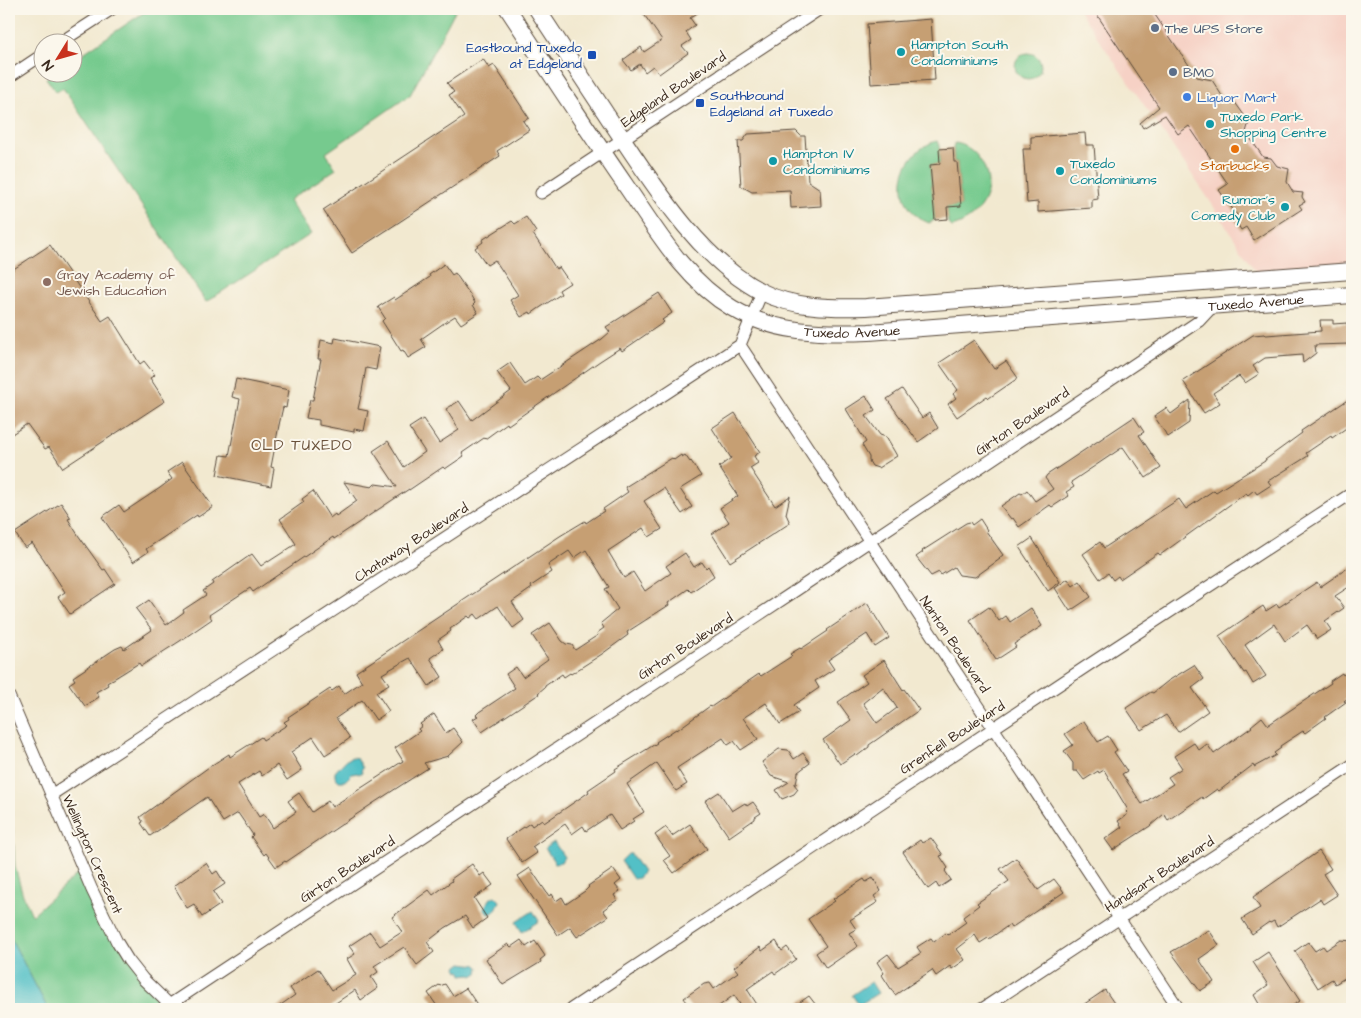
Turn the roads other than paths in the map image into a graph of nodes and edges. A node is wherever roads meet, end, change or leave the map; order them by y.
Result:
1 (112, 9) edge
2 (508, 9) edge
3 (537, 9) edge
4 (820, 9) edge
5 (76, 32) edge
6 (32, 62) edge
7 (9, 77) edge
8 (623, 140) junction
9 (603, 153) junction
10 (541, 193) dead end
11 (1352, 271) edge
12 (762, 292) junction
13 (1352, 295) edge
14 (1213, 306) junction
15 (752, 318) junction
16 (740, 345) junction
17 (1352, 492) edge
18 (869, 542) junction
19 (9, 696) edge
20 (994, 728) junction
21 (1352, 765) edge
22 (51, 795) junction
23 (1119, 918) junction
24 (172, 1007) edge
25 (571, 1009) edge
26 (982, 1009) edge
27 (1178, 1009) edge

1 - 5 street
2 - 9 main road, Tuxedo Avenue
3 - 8 main road, Tuxedo Avenue
4 - 8 street, Edgeland Boulevard
6 - 7 street
8 - 9 street, Edgeland Boulevard
8 - 12 main road, Tuxedo Avenue
9 - 10 street, Edgeland Boulevard
9 - 15 main road, Tuxedo Avenue
11 - 12 main road, Tuxedo Avenue
12 - 15 street
13 - 14 main road, Tuxedo Avenue
14 - 15 main road, Tuxedo Avenue
14 - 18 street, Girton Boulevard
15 - 16 street
16 - 18 street, Nanton Boulevard
16 - 22 street, Chataway Boulevard
17 - 20 street, Grenfell Boulevard
18 - 20 street, Nanton Boulevard
18 - 24 street, Girton Boulevard
19 - 22 street, Wellington Crescent
20 - 23 street, Nanton Boulevard
20 - 25 street, Grenfell Boulevard
21 - 23 street, Handsart Boulevard
22 - 24 street, Wellington Crescent
23 - 26 street, Handsart Boulevard
23 - 27 street, Nanton Boulevard

